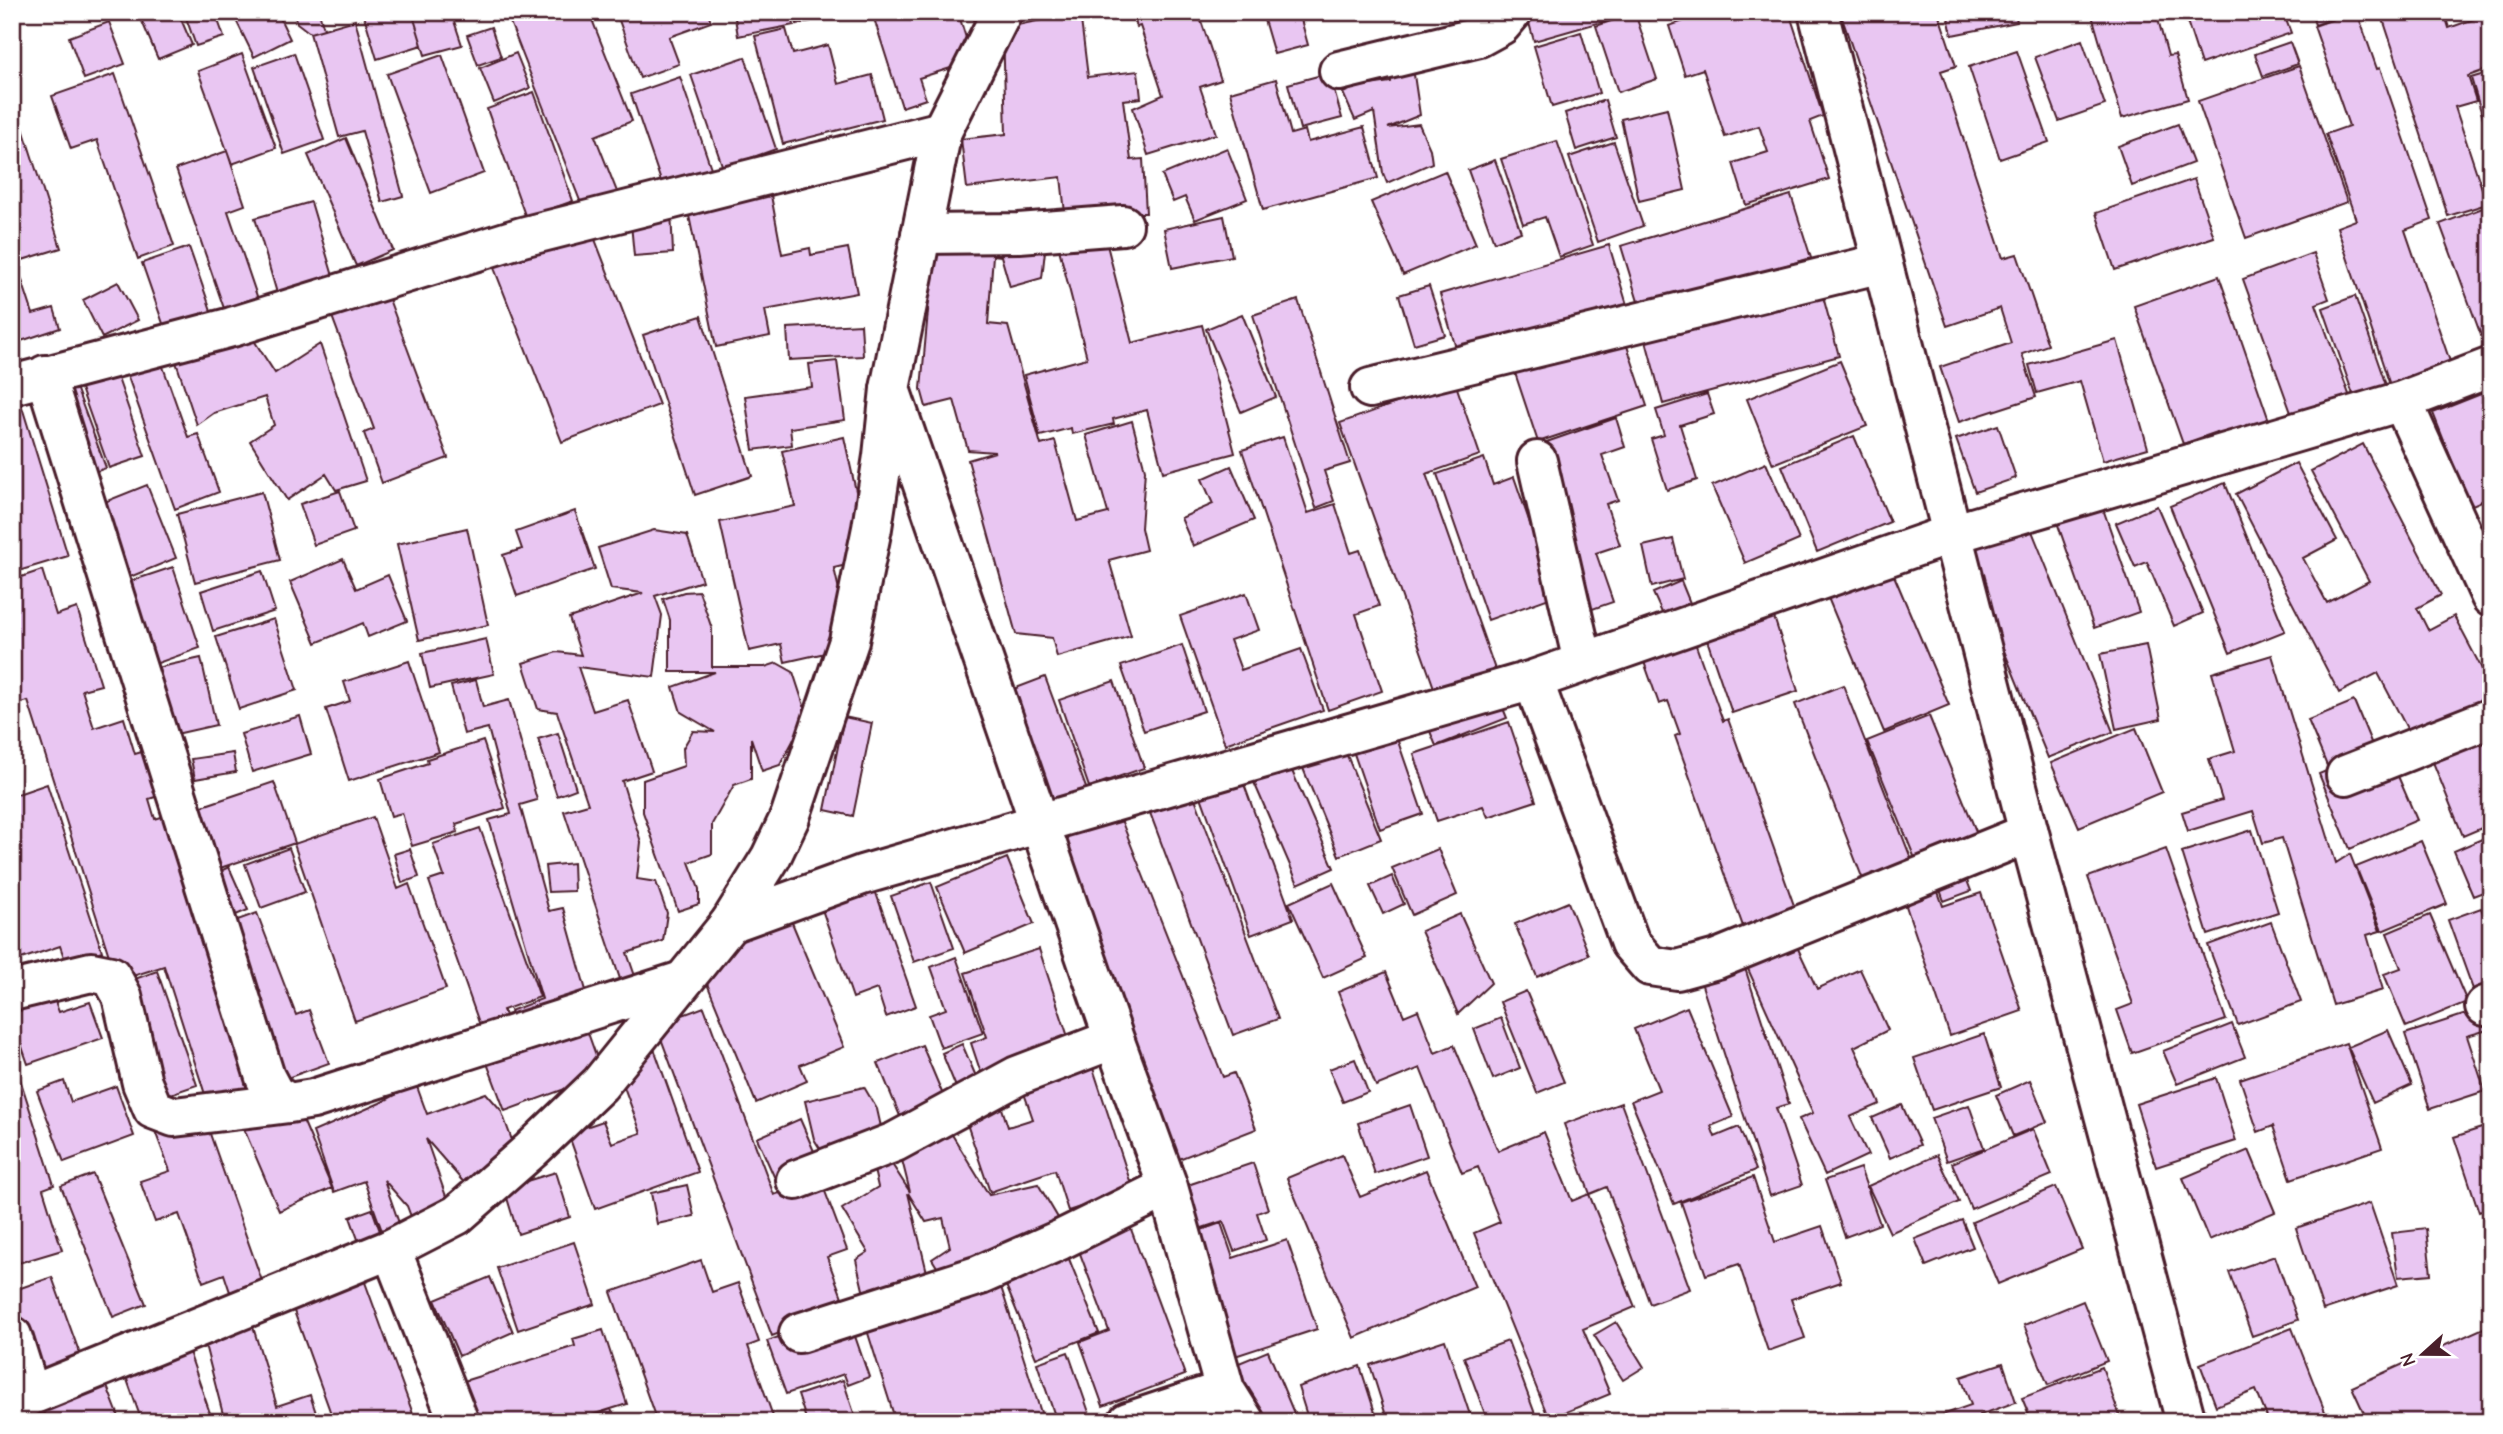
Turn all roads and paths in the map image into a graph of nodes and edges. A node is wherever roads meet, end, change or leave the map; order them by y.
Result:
1 (1002, 12) edge
2 (1512, 12) edge
3 (1818, 12) edge
4 (1339, 71) dead end
5 (942, 131) junction
6 (1123, 225) dead end
7 (921, 234) junction
8 (1882, 263) junction
9 (2491, 367) edge
10 (28, 380) edge
11 (1370, 388) dead end
12 (890, 389) junction
13 (2402, 401) junction
14 (1537, 461) dead end
15 (1952, 534) junction
16 (2491, 597) edge
17 (1583, 662) junction
18 (1532, 680) junction
19 (2491, 718) edge
20 (2346, 775) dead end
21 (1039, 822) junction
22 (2029, 833) junction
23 (730, 923) junction
24 (682, 981) junction
25 (12, 991) edge
26 (1114, 1039) junction
27 (289, 1103) junction
28 (796, 1181) dead end
29 (1168, 1186) junction
30 (391, 1248) junction
31 (799, 1333) dead end
32 (12, 1336) edge
33 (1225, 1390) junction
34 (21, 1398) edge
35 (459, 1422) edge
36 (1128, 1422) edge
37 (1245, 1422) edge
38 (2186, 1422) edge

1 - 5 street
2 - 4 street
3 - 8 street
5 - 7 street
5 - 10 street
6 - 7 street
7 - 12 street
8 - 11 street
8 - 15 street
9 - 13 street
10 - 27 street
12 - 21 street
12 - 23 street
13 - 15 street
13 - 16 street
14 - 17 street
15 - 17 street
15 - 22 street
17 - 18 street
18 - 21 street
18 - 22 street
19 - 20 street
21 - 23 street
21 - 26 street
22 - 38 street
23 - 24 street
24 - 27 street
24 - 30 street
25 - 27 street
26 - 28 street
26 - 29 street
29 - 31 street
29 - 33 street
30 - 34 street
30 - 35 street
32 - 34 street
33 - 36 street
33 - 37 street

